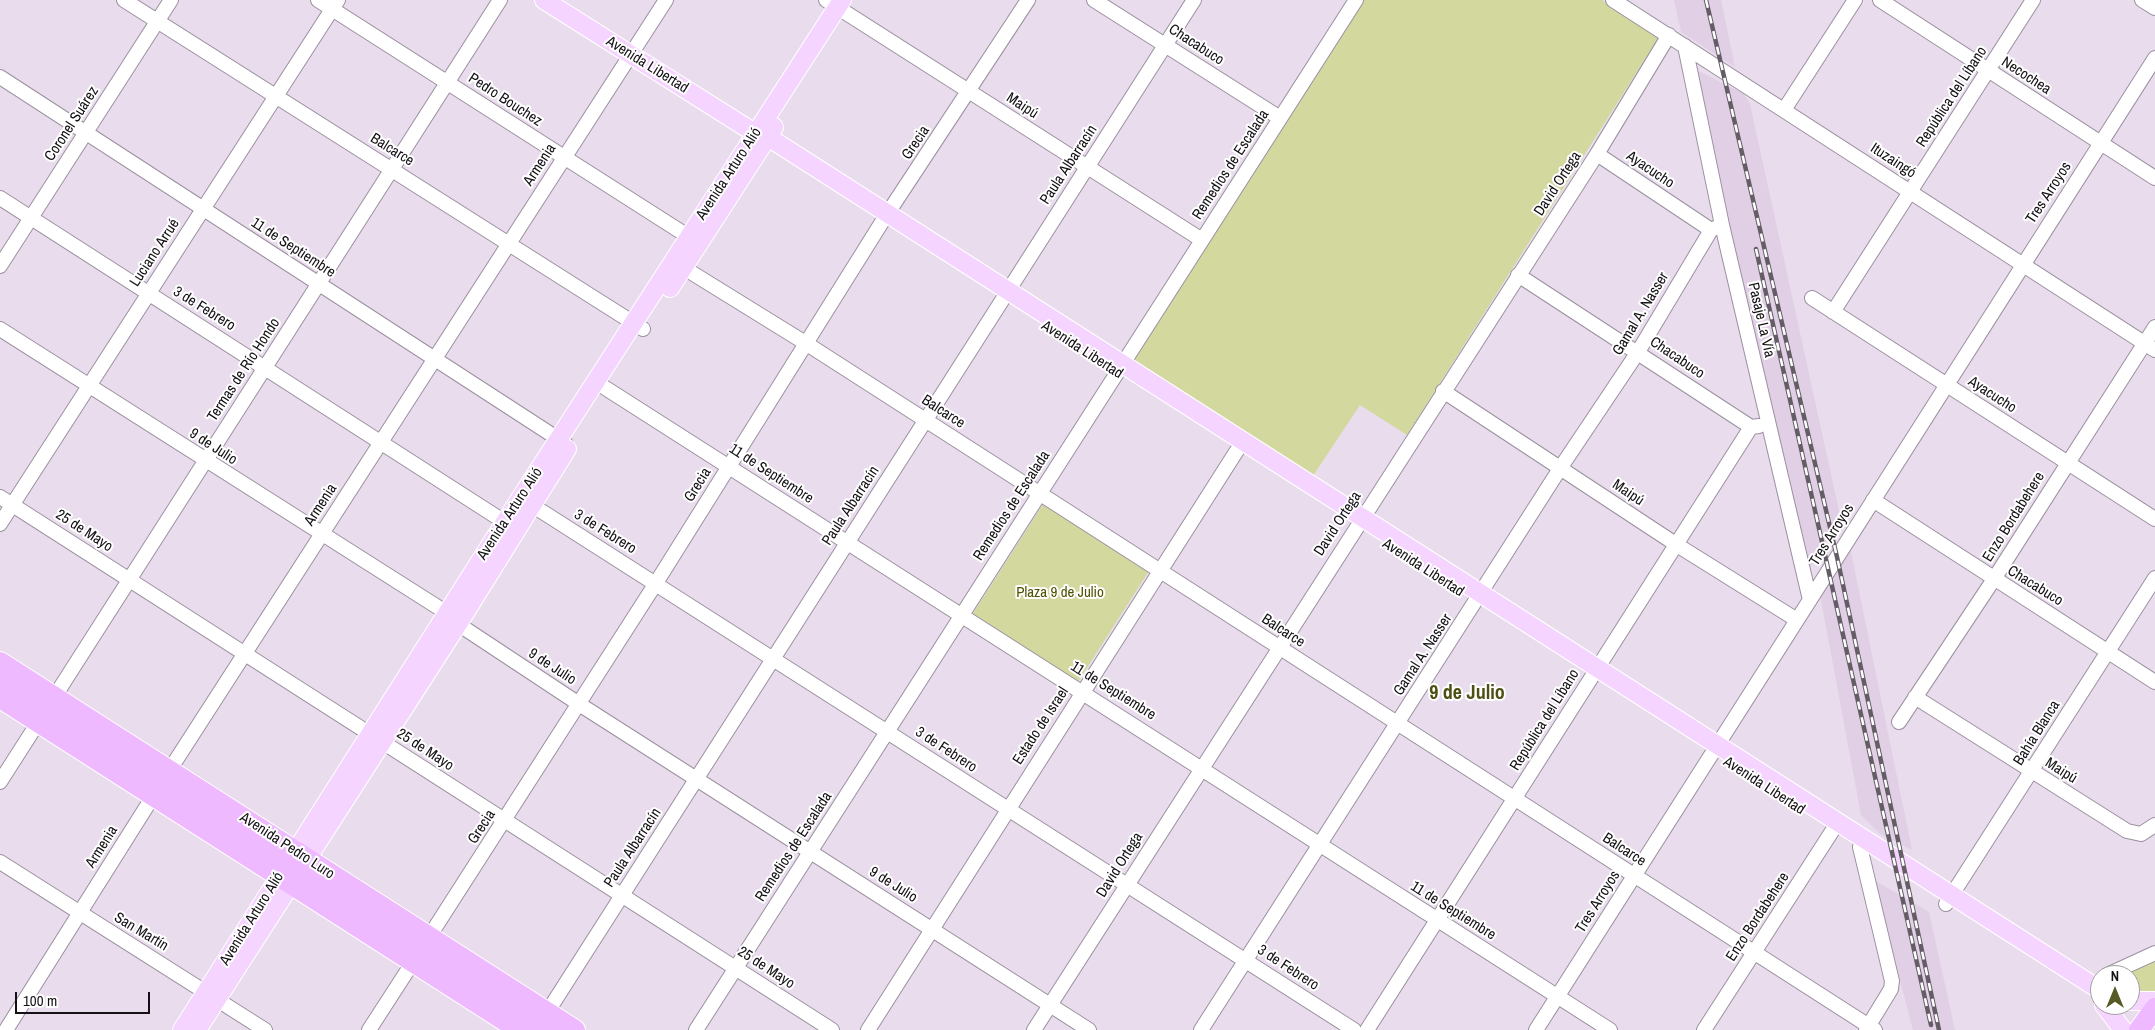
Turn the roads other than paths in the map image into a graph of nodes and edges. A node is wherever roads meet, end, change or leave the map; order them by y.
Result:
1 (124, 0) edge
2 (171, 0) edge
3 (318, 0) edge
4 (500, 0) edge
5 (544, 0) edge
6 (666, 0) edge
7 (1028, 0) edge
8 (1094, 0) edge
9 (1194, 0) edge
10 (1356, 0) edge
11 (1613, 0) edge
12 (1855, 0) edge
13 (1880, 0) edge
14 (2033, 0) edge
15 (2142, 0) edge
16 (335, 4) edge
17 (841, 4) edge
18 (2155, 8) edge
19 (157, 22) junction
20 (1669, 35) junction
21 (1165, 44) junction
22 (1684, 46) junction
23 (630, 55) junction
24 (2155, 58) edge
25 (1988, 70) junction
26 (0, 77) edge
27 (447, 82) junction
28 (969, 92) junction
29 (276, 96) junction
30 (1784, 110) junction
31 (1280, 118) junction
32 (86, 133) junction
33 (758, 136) junction
34 (2101, 143) junction
35 (1597, 154) junction
36 (564, 157) junction
37 (1087, 167) junction
38 (392, 169) junction
39 (2155, 178) edge
40 (1910, 191) junction
41 (0, 198) edge
42 (203, 209) junction
43 (31, 218) junction
44 (885, 218) junction
45 (1716, 228) junction
46 (694, 240) junction
47 (1202, 240) junction
48 (509, 243) junction
49 (678, 264) junction
50 (2023, 265) junction
51 (0, 266) edge
52 (1518, 275) junction
53 (319, 284) junction
54 (149, 293) junction
55 (1005, 295) junction
56 (1812, 298) dead end
57 (1833, 312) junction
58 (638, 326) junction
59 (2155, 327) edge
60 (0, 329) edge
61 (807, 344) junction
62 (2150, 347) edge
63 (1638, 352) junction
64 (435, 359) junction
65 (265, 368) junction
66 (1120, 368) junction
67 (601, 384) junction
68 (1947, 385) junction
69 (89, 386) junction
70 (1443, 391) junction
71 (926, 420) junction
72 (1768, 425) junction
73 (1751, 427) junction
74 (382, 442) junction
75 (564, 442) junction
76 (1240, 445) junction
77 (205, 461) junction
78 (2068, 463) junction
79 (729, 466) junction
80 (1561, 467) junction
81 (1040, 494) junction
82 (0, 497) edge
83 (1873, 500) junction
84 (526, 501) junction
85 (12, 505) junction
86 (2155, 519) edge
87 (1359, 521) junction
88 (0, 524) edge
89 (511, 526) junction
90 (320, 535) junction
91 (847, 542) junction
92 (1677, 545) junction
93 (1160, 570) junction
94 (2155, 578) edge
95 (1994, 579) junction
96 (130, 580) junction
97 (656, 583) junction
98 (1479, 598) junction
99 (1810, 600) junction
100 (962, 616) junction
101 (452, 619) junction
102 (1797, 620) junction
103 (1279, 647) junction
104 (2108, 651) junction
105 (245, 654) junction
106 (773, 658) junction
107 (0, 662) edge
108 (1595, 672) junction
109 (0, 679) edge
110 (2155, 682) edge
111 (1082, 691) junction
112 (1915, 697) junction
113 (0, 698) edge
114 (579, 704) junction
115 (47, 710) junction
116 (1899, 722) dead end
117 (1398, 724) junction
118 (887, 732) junction
119 (377, 738) junction
120 (1715, 749) junction
121 (1202, 768) junction
122 (2032, 771) junction
123 (696, 779) junction
124 (0, 782) edge
125 (161, 783) junction
126 (1514, 798) junction
127 (1008, 808) junction
128 (506, 820) junction
129 (2155, 825) edge
130 (1836, 826) junction
131 (1320, 846) junction
132 (1860, 847) junction
133 (810, 852) junction
134 (0, 862) edge
135 (293, 867) junction
136 (1634, 876) junction
137 (1127, 885) junction
138 (622, 895) junction
139 (1949, 900) junction
140 (80, 913) junction
141 (1437, 920) junction
142 (931, 928) junction
143 (429, 937) junction
144 (1754, 952) junction
145 (2155, 953) edge
146 (1246, 961) junction
147 (413, 962) junction
148 (2129, 965) edge
149 (736, 968) junction
150 (2090, 980) edge
151 (212, 994) junction
152 (2090, 995) edge
153 (1557, 996) junction
154 (2140, 1001) edge
155 (2155, 1001) edge
156 (1050, 1005) junction
157 (2155, 1008) edge
158 (2112, 1015) edge
159 (543, 1024) edge
160 (1870, 1029) edge
161 (6, 1030) edge
162 (182, 1030) edge
163 (197, 1030) edge
164 (266, 1030) edge
165 (369, 1030) edge
166 (519, 1030) edge
167 (574, 1030) edge
168 (696, 1030) edge
169 (832, 1030) edge
170 (868, 1030) edge
171 (1034, 1030) edge
172 (1089, 1030) edge
173 (1201, 1030) edge
174 (1354, 1030) edge
175 (1367, 1030) edge
176 (1536, 1030) edge
177 (1610, 1030) edge
178 (1704, 1030) edge
179 (2123, 1030) edge
180 (2139, 1030) edge

1 - 19 street, Balcarce
2 - 19 street, Coronel Suárez
3 - 16 street, Pedro Bouchez
4 - 27 street, Termas de Río Hondo
5 - 23 main road, Avenida Libertad
6 - 23 street, Armenia
7 - 28 street, Grecia
8 - 21 street, Chacabuco
9 - 21 street, Paula Albarracín
10 - 31 street, Remedios de Escalada
11 - 20 street, Ituzaingó
12 - 30 street
13 - 25 street, Necochea
14 - 25 street, República del Líbano
15 - 18 street
16 - 27 street, Pedro Bouchez
16 - 29 street, Luciano Arrué
17 - 28 street, Maipú
17 - 33 main road, Avenida Arturo Alió
19 - 29 street, Balcarce
19 - 32 street, Coronel Suárez
20 - 22 street, Ituzaingó
20 - 35 street, David Ortega
21 - 31 street, Chacabuco
21 - 37 street, Paula Albarracín
22 - 30 street, Ituzaingó
22 - 45 street, Pasaje La Vía
23 - 33 main road, Avenida Libertad
23 - 36 street, Armenia
24 - 34 street, Tres Arroyos
25 - 34 street, Necochea
25 - 40 street, República del Líbano
26 - 32 street, 11 de Septiembre
27 - 36 street, Pedro Bouchez
27 - 38 street, Termas de Río Hondo
28 - 37 street, Maipú
28 - 44 street, Grecia
29 - 38 street, Balcarce
29 - 42 street, Luciano Arrué
30 - 40 street, Ituzaingó
31 - 47 street, Remedios de Escalada
32 - 42 street, 11 de Septiembre
32 - 43 street, Coronel Suárez
33 - 44 main road, Avenida Libertad
33 - 46 main road, Avenida Arturo Alió
34 - 39 street, Necochea
34 - 50 street, Tres Arroyos
35 - 45 street, Ayacucho
35 - 52 street, David Ortega
36 - 46 street, Pedro Bouchez
36 - 48 street, Armenia
37 - 47 street, Maipú
37 - 55 street, Paula Albarracín
38 - 48 street, Balcarce
38 - 53 street, Termas de Río Hondo
40 - 50 street, Ituzaingó
40 - 57 street, República del Líbano
41 - 43 street, 3 de Febrero
42 - 53 street, 11 de Septiembre
42 - 54 street, Luciano Arrué
43 - 51 street, Coronel Suárez
43 - 54 street, 3 de Febrero
44 - 55 main road, Avenida Libertad
44 - 61 street, Grecia
45 - 63 street, Gamal A. Nasser
45 - 72 street, Pasaje La Vía
46 - 49 main road, Avenida Arturo Alió
47 - 66 street, Remedios de Escalada
48 - 58 street, Balcarce
48 - 64 street, Armenia
49 - 58 main road, Avenida Arturo Alió
49 - 61 street, Balcarce
50 - 62 street, Ituzaingó
50 - 68 street, Tres Arroyos
52 - 63 street, Chacabuco
52 - 70 street, David Ortega
53 - 64 street, 11 de Septiembre
53 - 65 street, Termas de Río Hondo
54 - 65 street, 3 de Febrero
54 - 69 street, Luciano Arrué
55 - 66 main road, Avenida Libertad
55 - 71 street, Paula Albarracín
56 - 57 street, Ayacucho
57 - 68 street, Ayacucho
58 - 67 main road, Avenida Arturo Alió
59 - 62 street, Enzo Bordabehere
60 - 69 street, 9 de Julio
61 - 71 street, Balcarce
61 - 79 street, Grecia
62 - 78 street, Enzo Bordabehere
63 - 73 street, Chacabuco
63 - 80 street, Gamal A. Nasser
64 - 74 street, Armenia
64 - 75 street, 11 de Septiembre
65 - 74 street, 3 de Febrero
65 - 77 street, Termas de Río Hondo
66 - 76 main road, Avenida Libertad
66 - 81 street, Remedios de Escalada
67 - 75 main road, Avenida Arturo Alió
67 - 79 street, 11 de Septiembre
68 - 78 street, Ayacucho
68 - 83 street, Tres Arroyos
69 - 77 street, 9 de Julio
69 - 85 street, Luciano Arrué
70 - 80 street, Maipú
70 - 87 street, David Ortega
71 - 81 street, Balcarce
71 - 91 street, Paula Albarracín
72 - 73 street
72 - 99 street, Pasaje La Vía
73 - 92 street, República del Líbano
74 - 89 street, 3 de Febrero
74 - 90 street, Armenia
75 - 84 main road, Avenida Arturo Alió
76 - 87 main road, Avenida Libertad
76 - 93 street, Estado de Israel
77 - 90 street, 9 de Julio
77 - 96 street, Termas de Río Hondo
78 - 86 street, Ayacucho
78 - 95 street, Enzo Bordabehere
79 - 91 street, 11 de Septiembre
79 - 97 street, Grecia
80 - 92 street, Maipú
80 - 98 street, Gamal A. Nasser
81 - 93 street, Balcarce
81 - 100 street, Remedios de Escalada
82 - 85 street, 25 de Mayo
83 - 95 street, Chacabuco
83 - 99 street, Tres Arroyos
84 - 89 main road, Avenida Arturo Alió
84 - 97 street, 3 de Febrero
85 - 88 street, Luciano Arrué
85 - 96 street, 25 de Mayo
87 - 98 main road, Avenida Libertad
87 - 103 street, David Ortega
89 - 101 main road, Avenida Arturo Alió
90 - 101 street, 9 de Julio
90 - 105 street, Armenia
91 - 100 street, 11 de Septiembre
91 - 106 street, Paula Albarracín
92 - 102 street, Maipú
92 - 108 street, República del Líbano
93 - 103 street, Balcarce
93 - 111 street, Estado de Israel
94 - 104 street, Bahía Blanca
95 - 104 street, Chacabuco
95 - 112 street, Enzo Bordabehere
96 - 105 street, 25 de Mayo
96 - 115 street, Termas de Río Hondo
97 - 106 street, 3 de Febrero
97 - 114 street, Grecia
98 - 108 main road, Avenida Libertad
98 - 117 street, Gamal A. Nasser
99 - 102 street, Tres Arroyos
100 - 111 street, 11 de Septiembre
100 - 118 street, Remedios de Escalada
101 - 114 street, 9 de Julio
101 - 119 main road, Avenida Arturo Alió
102 - 120 street, Tres Arroyos
103 - 117 street, Balcarce
103 - 121 street, David Ortega
104 - 110 street, Chacabuco
104 - 122 street, Bahía Blanca
105 - 119 street, 25 de Mayo
105 - 125 street, Armenia
106 - 118 street, 3 de Febrero
106 - 123 street, Paula Albarracín
107 - 115 highway, Avenida Pedro Luro
108 - 120 main road, Avenida Libertad
108 - 126 street, República del Líbano
109 - 115 highway, Avenida Pedro Luro
111 - 121 street, 11 de Septiembre
111 - 127 street, Estado de Israel
112 - 116 street, Enzo Bordabehere
112 - 122 street, Maipú
113 - 115 highway, Avenida Pedro Luro
114 - 123 street, 9 de Julio
114 - 128 street, Grecia
115 - 124 street, Termas de Río Hondo
115 - 125 highway, Avenida Pedro Luro
115 - 125 highway, Avenida Pedro Luro
117 - 126 street, Balcarce
117 - 131 street, Gamal A. Nasser
118 - 127 street, 3 de Febrero
118 - 133 street, Remedios de Escalada
119 - 128 street, 25 de Mayo
119 - 135 main road, Avenida Arturo Alió
120 - 130 main road, Avenida Libertad
120 - 136 street, Tres Arroyos
121 - 131 street, 11 de Septiembre
121 - 137 street, David Ortega
122 - 129 street, Maipú
122 - 139 street, Bahía Blanca
123 - 133 street, 9 de Julio
123 - 138 street, Paula Albarracín
125 - 135 highway, Avenida Pedro Luro
125 - 135 highway, Avenida Pedro Luro
125 - 140 street, Armenia
126 - 136 street, Balcarce
126 - 141 street, República del Líbano
127 - 137 street, 3 de Febrero
127 - 142 street, Estado de Israel
128 - 138 street, 25 de Mayo
128 - 143 street, Grecia
130 - 132 main road, Avenida Libertad
130 - 139 main road, Avenida Libertad
130 - 144 street, Enzo Bordabehere
131 - 141 street, 11 de Septiembre
131 - 146 street, Gamal A. Nasser
132 - 139 main road, Avenida Libertad
132 - 160 street
133 - 142 street, 9 de Julio
133 - 149 street, Remedios de Escalada
134 - 140 street, San Martín
135 - 143 highway, Avenida Pedro Luro
135 - 147 highway, Avenida Pedro Luro
135 - 151 main road, Avenida Arturo Alió
135 - 159 highway, Avenida Pedro Luro
136 - 144 street, Balcarce
136 - 153 street, Tres Arroyos
137 - 146 street, 3 de Febrero
137 - 156 street, David Ortega
138 - 149 street, 25 de Mayo
138 - 159 street, Paula Albarracín
139 - 150 main road, Avenida Libertad
139 - 152 main road, Avenida Libertad
140 - 151 street, San Martín
140 - 161 street, Armenia
141 - 153 street, 11 de Septiembre
141 - 175 street, República del Líbano
142 - 156 street, 9 de Julio
142 - 170 street, Estado de Israel
143 - 159 highway, Avenida Pedro Luro
144 - 160 street, Balcarce
144 - 178 street, Enzo Bordabehere
145 - 148 street
146 - 173 street, Gamal A. Nasser
146 - 174 street, 3 de Febrero
147 - 165 street
147 - 166 highway, Avenida Pedro Luro
149 - 168 street, Remedios de Escalada
149 - 169 street, 25 de Mayo
151 - 162 main road, Avenida Arturo Alió
151 - 163 main road, Avenida Arturo Alió
151 - 164 street, San Martín
153 - 176 street, Tres Arroyos
153 - 177 street, 11 de Septiembre
154 - 155 main road
156 - 171 street, David Ortega
156 - 172 street, 9 de Julio
157 - 180 highway
158 - 179 main road
159 - 167 highway, Avenida Pedro Luro

